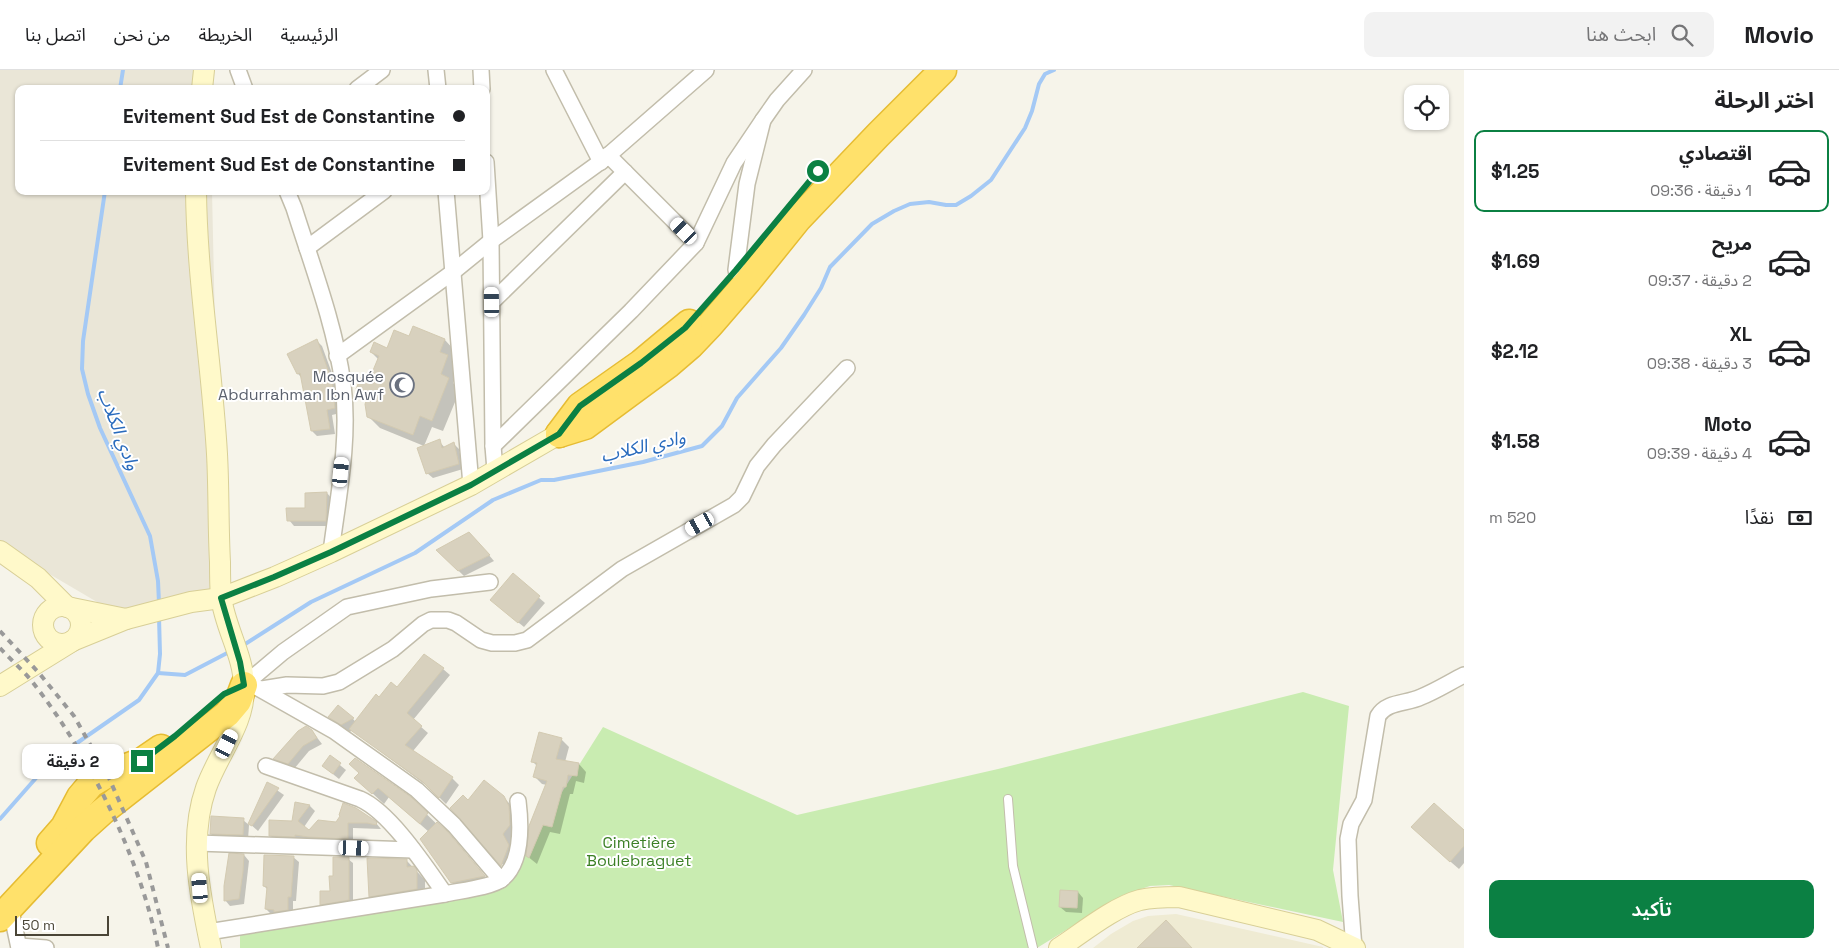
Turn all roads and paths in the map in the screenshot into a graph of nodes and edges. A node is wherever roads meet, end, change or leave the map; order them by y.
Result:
1 (204, 70) edge
2 (238, 70) edge
3 (382, 70) edge
4 (436, 70) edge
5 (481, 70) edge
6 (706, 70) edge
7 (804, 70) edge
8 (923, 70) edge
9 (943, 70) edge
10 (558, 72) edge
11 (202, 85) edge
12 (244, 85) edge
13 (363, 85) edge
14 (438, 85) edge
15 (482, 85) edge
16 (764, 120) junction
17 (605, 159) junction
18 (625, 172) junction
19 (196, 195) edge
20 (289, 195) edge
21 (379, 195) edge
22 (446, 195) edge
23 (488, 195) edge
24 (491, 241) junction
25 (696, 243) junction
26 (307, 248) junction
27 (453, 272) junction
28 (742, 276) junction
29 (492, 302) junction
30 (338, 356) junction
31 (846, 368) dead end
32 (559, 434) joint
33 (493, 446) junction
34 (495, 470) junction
35 (471, 485) junction
36 (0, 550) edge
37 (331, 552) junction
38 (38, 578) junction
39 (490, 582) dead end
40 (221, 598) junction
41 (67, 607) junction
42 (126, 618) junction
43 (43, 625) junction
44 (72, 642) junction
45 (1464, 675) edge
46 (18, 676) junction
47 (249, 679) junction
48 (0, 686) edge
49 (266, 766) dead end
50 (1008, 799) dead end
51 (518, 801) dead end
52 (197, 843) junction
53 (413, 850) junction
54 (501, 880) junction
55 (445, 894) junction
56 (3, 907) edge
57 (209, 940) edge
58 (19, 947) edge
59 (46, 948) edge
60 (1033, 948) edge
61 (1060, 948) edge
62 (1355, 948) edge

1 - 11 main road
2 - 12 street
3 - 13 street
4 - 14 street
5 - 15 street
6 - 17 street
7 - 16 street
8 - 28 highway
9 - 28 highway
10 - 17 street
16 - 25 street
16 - 28 street
17 - 18 street
17 - 24 street
18 - 25 street
18 - 29 street
19 - 40 main road
20 - 26 street
21 - 26 street
22 - 27 street
23 - 24 street
24 - 27 street
24 - 29 street
25 - 33 street
26 - 30 street
27 - 30 street
27 - 35 street
28 - 32 highway
29 - 33 street
30 - 37 street
31 - 47 street
32 - 34 main road
33 - 34 street
34 - 35 main road
35 - 37 main road
36 - 38 main road
37 - 40 main road
38 - 41 main road
38 - 43 main road
39 - 47 street
40 - 42 main road
40 - 47 main road
41 - 42 main road
41 - 43 main road
41 - 44 main road
42 - 44 main road
43 - 44 main road
43 - 46 main road
44 - 46 main road
45 - 62 street
46 - 48 main road
47 - 52 main road
47 - 54 street
47 - 56 highway
49 - 53 street
50 - 60 lane
51 - 54 street
52 - 53 street
52 - 57 main road
53 - 55 street
54 - 55 street
55 - 57 street
56 - 58 street
58 - 59 street
61 - 62 main road

